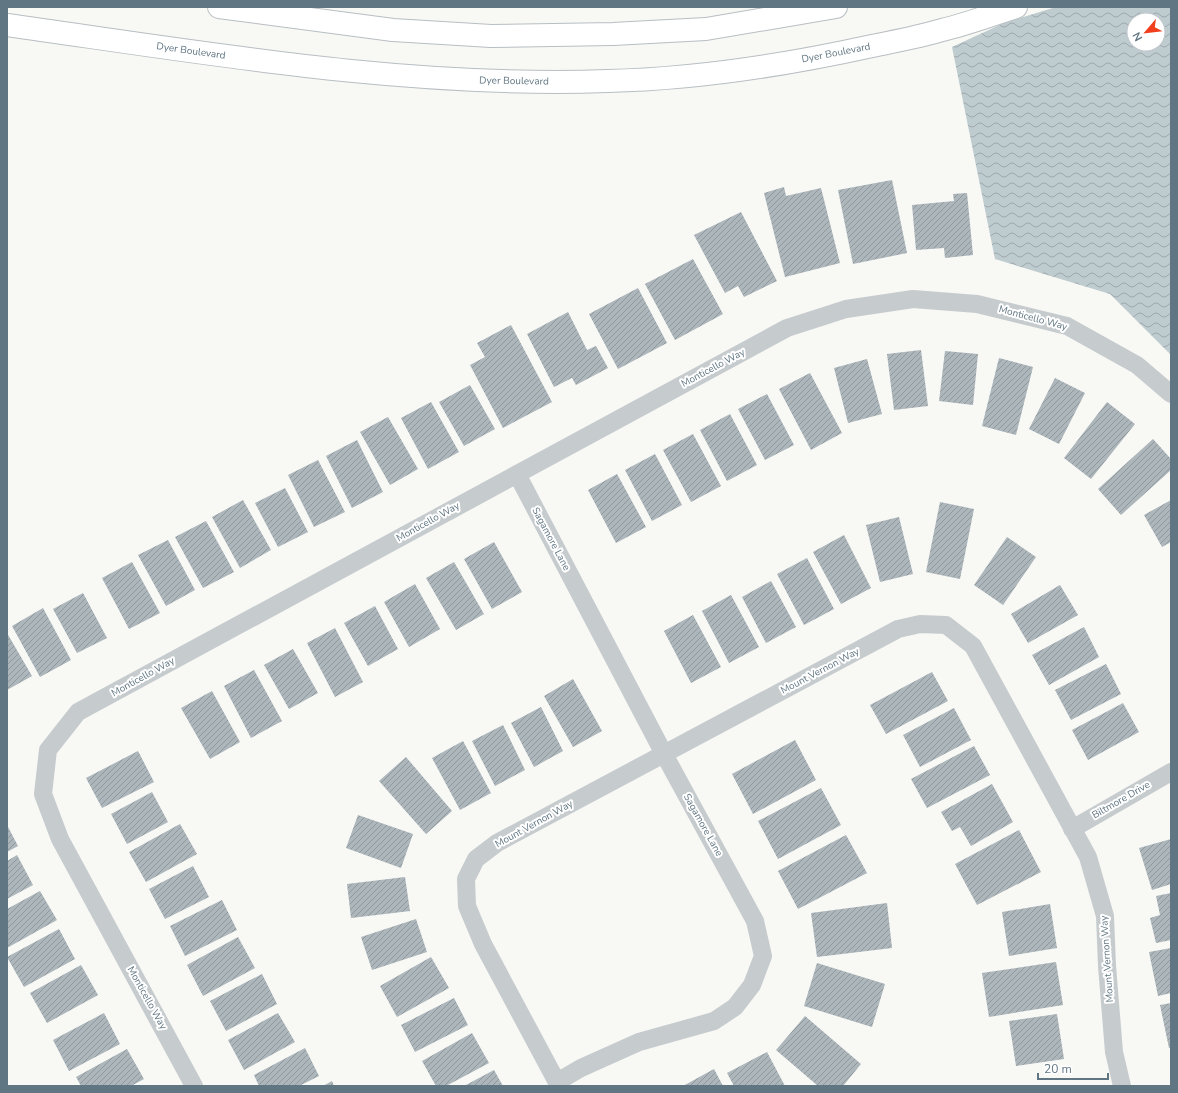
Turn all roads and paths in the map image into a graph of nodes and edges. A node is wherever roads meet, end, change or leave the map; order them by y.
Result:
1 (219, 7) edge
2 (836, 7) edge
3 (1016, 7) edge
4 (7, 25) edge
5 (1171, 394) edge
6 (517, 474) junction
7 (664, 754) junction
8 (1171, 772) edge
9 (1072, 828) junction
10 (558, 1084) edge
11 (194, 1086) edge
12 (1122, 1086) edge

1 - 2 main road
3 - 4 main road, Dyer Boulevard
5 - 6 street, Monticello Way
6 - 7 street, Sagamore Lane
6 - 11 street, Monticello Way
7 - 9 street, Mount Vernon Way
7 - 10 street, Mount Vernon Way
7 - 10 street, Sagamore Lane
8 - 9 street, Biltmore Drive
9 - 12 street, Mount Vernon Way

